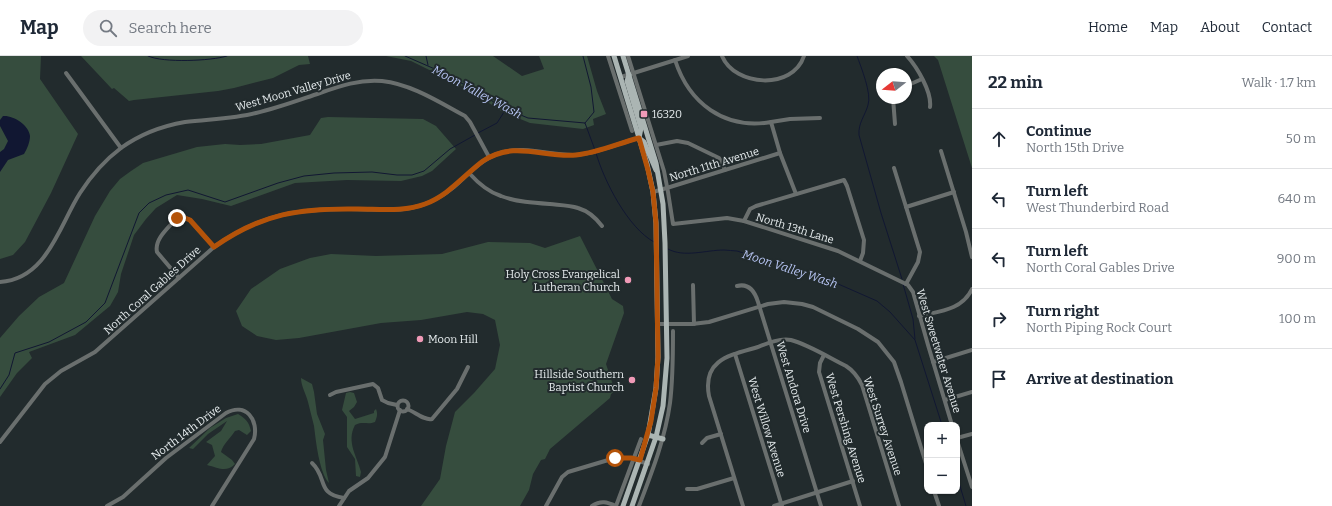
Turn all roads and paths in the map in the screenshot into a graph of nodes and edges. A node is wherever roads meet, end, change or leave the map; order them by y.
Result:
1 (608, 56) edge
2 (614, 56) edge
3 (623, 56) edge
4 (628, 56) edge
5 (688, 56) edge
6 (722, 56) edge
7 (804, 56) edge
8 (907, 56) edge
9 (675, 60) junction
10 (66, 72) dead end
11 (631, 74) junction
12 (621, 77) junction
13 (922, 79) junction
14 (912, 83) edge
15 (893, 104) edge
16 (930, 107) dead end
17 (629, 113) junction
18 (820, 118) dead end
19 (771, 122) junction
20 (895, 124) dead end
21 (632, 131) dead end
22 (639, 138) junction
23 (656, 145) junction
24 (121, 148) junction
25 (941, 151) dead end
26 (780, 153) junction
27 (489, 157) junction
28 (894, 168) dead end
29 (725, 170) junction
30 (469, 173) junction
31 (659, 175) junction
32 (668, 188) junction
33 (662, 190) junction
34 (653, 192) junction
35 (954, 192) junction
36 (796, 194) junction
37 (906, 207) junction
38 (744, 221) junction
39 (602, 226) dead end
40 (214, 247) junction
41 (972, 257) edge
42 (860, 261) junction
43 (656, 266) junction
44 (665, 266) junction
45 (179, 278) junction
46 (0, 282) edge
47 (905, 283) junction
48 (694, 285) dead end
49 (737, 286) dead end
50 (972, 290) edge
51 (760, 306) junction
52 (920, 316) junction
53 (657, 324) junction
54 (666, 324) junction
55 (694, 324) junction
56 (672, 331) dead end
57 (667, 342) junction
58 (673, 342) junction
59 (771, 343) junction
60 (972, 350) edge
61 (735, 354) junction
62 (824, 355) junction
63 (933, 362) junction
64 (468, 366) dead end
65 (972, 392) edge
66 (330, 395) dead end
67 (945, 400) junction
68 (397, 405) junction
69 (400, 410) junction
70 (407, 410) junction
71 (951, 422) edge
72 (721, 434) junction
73 (972, 434) edge
74 (648, 435) junction
75 (656, 437) junction
76 (960, 438) edge
77 (641, 439) dead end
78 (663, 439) junction
79 (0, 442) edge
80 (702, 443) dead end
81 (960, 448) edge
82 (924, 458) edge
83 (637, 460) junction
84 (312, 463) dead end
85 (648, 464) junction
86 (970, 476) edge
87 (734, 478) junction
88 (853, 482) junction
89 (972, 487) edge
90 (687, 489) dead end
91 (817, 493) junction
92 (935, 494) edge
93 (344, 498) junction
94 (782, 505) edge
95 (107, 506) edge
96 (212, 506) edge
97 (339, 506) edge
98 (546, 506) edge
99 (592, 506) edge
100 (616, 506) edge
101 (622, 506) edge
102 (632, 506) edge
103 (639, 506) edge
104 (743, 506) edge
105 (774, 506) edge
106 (821, 506) edge
107 (860, 506) edge
108 (899, 506) edge
109 (939, 506) edge

1 - 17 street
2 - 12 main road
3 - 11 main road
4 - 11 street
5 - 9 street
6 - 7 street
8 - 13 street
9 - 11 street
9 - 19 street
10 - 24 street
11 - 12 street
11 - 22 main road
11 - 23 street
11 - 31 main road
12 - 17 main road
13 - 14 street
13 - 16 street
15 - 20 street
17 - 21 street
17 - 22 main road
18 - 19 street
19 - 26 street
22 - 27 street, North Coral Gables Drive
22 - 31 main road
22 - 34 main road
23 - 29 street
23 - 32 street
24 - 27 street, West Moon Valley Drive
24 - 46 street, West Moon Valley Drive
25 - 35 street
26 - 29 street, North 11th Avenue
26 - 36 street
27 - 30 street, North Coral Gables Drive
28 - 37 street
29 - 32 street, North 11th Avenue
30 - 39 street
30 - 40 street, North Coral Gables Drive
31 - 33 main road
32 - 33 street, North 11th Avenue
32 - 38 street, North 13th Lane
33 - 34 street, North 11th Avenue
33 - 44 main road
34 - 43 main road
35 - 37 street
35 - 41 street
36 - 38 street
36 - 42 street
37 - 47 street
38 - 42 street, North 13th Lane
40 - 45 street, North Coral Gables Drive
40 - 45 street
42 - 47 street, North 13th Lane
43 - 44 main road
43 - 53 main road
44 - 54 main road
45 - 79 street, North Coral Gables Drive
47 - 52 street, West Sweetwater Avenue
48 - 55 street
49 - 51 street, West Andora Drive
50 - 52 street
51 - 55 street
51 - 59 street, West Andora Drive
51 - 82 street
52 - 63 street, West Sweetwater Avenue
53 - 54 street
53 - 74 main road
54 - 55 street
54 - 57 main road
56 - 58 street
57 - 58 street
57 - 75 main road
58 - 78 street
59 - 61 street
59 - 62 street, West Surrey Avenue
59 - 91 street, West Andora Drive
60 - 63 street
61 - 72 street
61 - 94 street, West Willow Avenue
62 - 88 street, West Pershing Avenue
62 - 108 street, West Surrey Avenue
63 - 67 street, West Sweetwater Avenue
64 - 70 street
65 - 67 street
66 - 68 street
67 - 71 street, West Sweetwater Avenue
68 - 69 street
68 - 70 street
69 - 70 street
69 - 93 street
72 - 80 street
72 - 87 street
73 - 76 street
74 - 75 main road
74 - 83 main road
75 - 78 main road
75 - 85 main road
77 - 83 street
78 - 103 street
81 - 86 street
83 - 85 street
83 - 98 street
83 - 100 street
83 - 101 main road
84 - 93 street
85 - 102 main road
86 - 89 street
87 - 90 street
87 - 104 street
88 - 91 street
88 - 107 street, West Pershing Avenue
91 - 94 street
91 - 106 street, West Andora Drive
92 - 109 street
93 - 97 street
94 - 105 street
95 - 96 street, North 14th Drive
99 - 100 street

